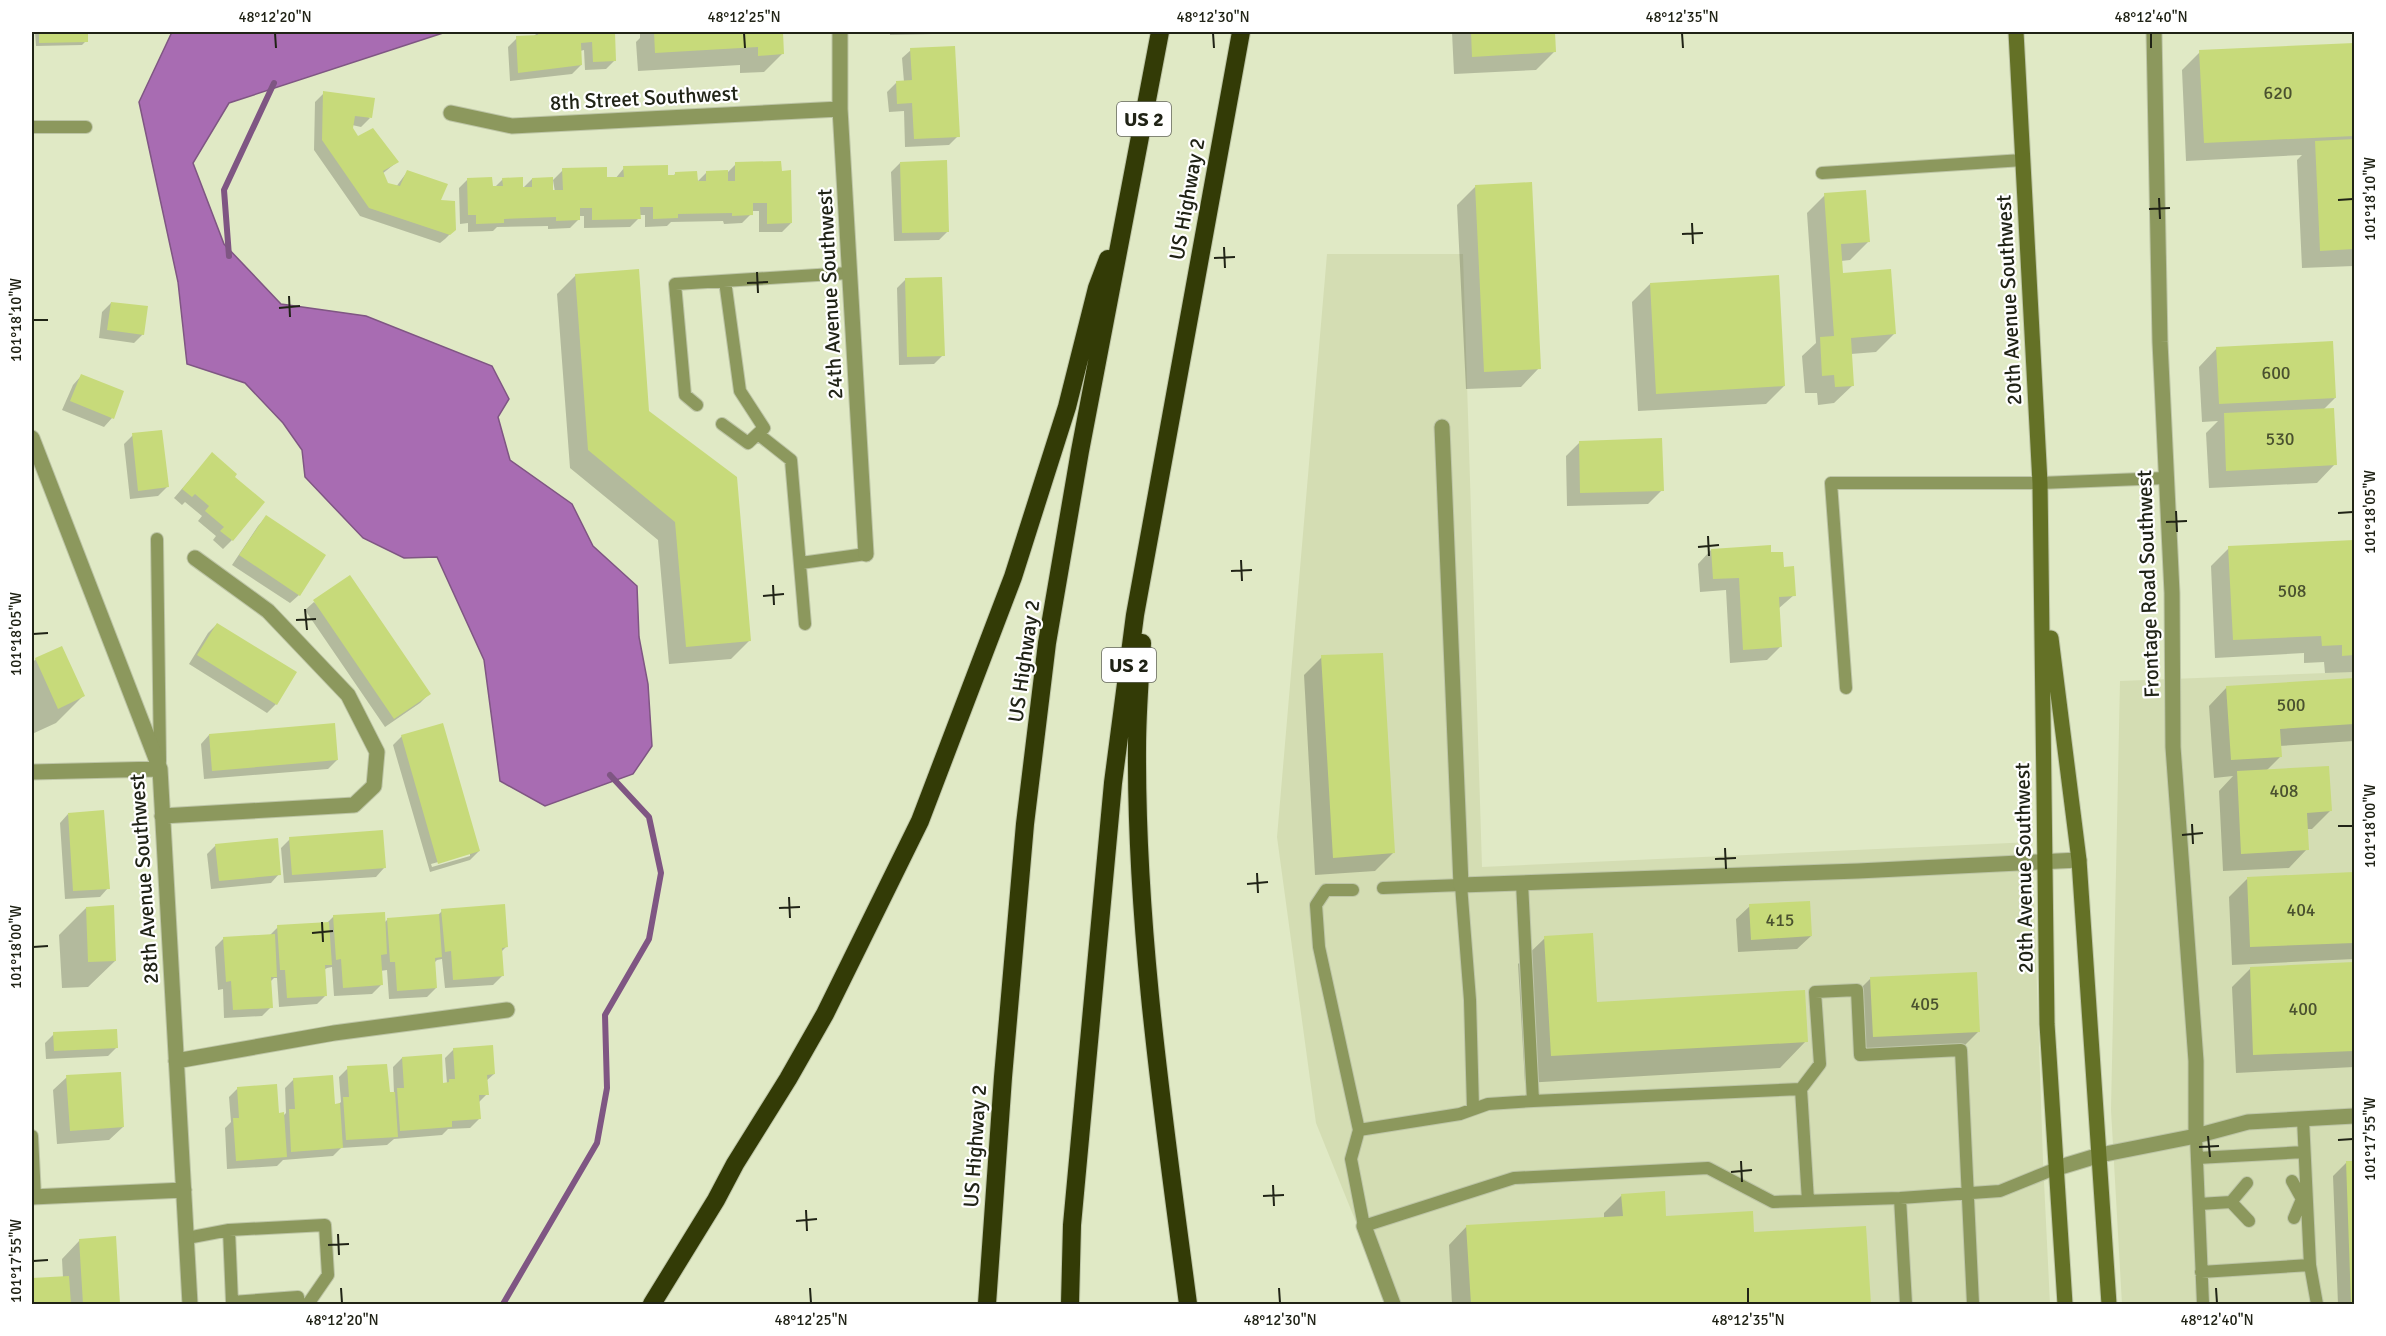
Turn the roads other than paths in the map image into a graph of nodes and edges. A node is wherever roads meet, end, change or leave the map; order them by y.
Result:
1 (840, 32) edge
2 (1160, 32) edge
3 (1240, 32) edge
4 (2016, 32) edge
5 (2154, 32) edge
6 (840, 109) junction
7 (451, 113) dead end
8 (86, 127) dead end
9 (32, 128) edge
10 (2023, 160) junction
11 (1822, 173) dead end
12 (1127, 206) junction
13 (849, 273) junction
14 (725, 281) junction
15 (697, 405) dead end
16 (722, 424) dead end
17 (1442, 428) dead end
18 (758, 434) junction
19 (32, 438) edge
20 (39, 475) edge
21 (2166, 478) junction
22 (2040, 483) junction
23 (157, 539) dead end
24 (1148, 542) junction
25 (866, 554) joint
26 (195, 558) dead end
27 (801, 563) junction
28 (2042, 567) junction
29 (805, 624) dead end
30 (1846, 688) dead end
31 (160, 769) junction
32 (32, 772) edge
33 (162, 816) junction
34 (2079, 860) junction
35 (2045, 862) junction
36 (1522, 883) junction
37 (1461, 885) junction
38 (1383, 888) dead end
39 (1353, 890) dead end
40 (507, 1010) dead end
41 (176, 1061) junction
42 (1801, 1089) junction
43 (1533, 1101) junction
44 (1473, 1108) junction
45 (2355, 1116) edge
46 (2303, 1119) junction
47 (1359, 1130) junction
48 (32, 1136) edge
49 (2196, 1136) junction
50 (2304, 1152) junction
51 (2100, 1155) junction
52 (2197, 1158) junction
53 (2057, 1168) junction
54 (2292, 1181) dead end
55 (2247, 1183) dead end
56 (184, 1190) junction
57 (1967, 1193) junction
58 (33, 1197) edge
59 (1900, 1198) junction
60 (2304, 1199) junction
61 (1808, 1201) junction
62 (2231, 1202) junction
63 (2199, 1204) junction
64 (2294, 1218) dead end
65 (2249, 1221) dead end
66 (1364, 1226) junction
67 (229, 1230) junction
68 (187, 1238) junction
69 (2310, 1265) junction
70 (2201, 1272) junction
71 (232, 1303) edge
72 (190, 1305) edge
73 (299, 1305) edge
74 (308, 1305) edge
75 (652, 1305) edge
76 (987, 1305) edge
77 (1070, 1305) edge
78 (1188, 1305) edge
79 (1393, 1305) edge
80 (1906, 1305) edge
81 (1973, 1305) edge
82 (2065, 1305) edge
83 (2109, 1305) edge
84 (2203, 1305) edge
85 (2317, 1305) edge

1 - 6 street, 24th Avenue Southwest
2 - 12 highway, US Highway 2 / US 2
3 - 24 highway, US Highway 2 / US 2
4 - 10 street, 20th Avenue Southwest
5 - 21 street, Frontage Road Southwest
6 - 7 street, 8th Street Southwest
6 - 13 street, 24th Avenue Southwest
8 - 9 lane
10 - 11 lane
10 - 22 street, 20th Avenue Southwest
12 - 75 highway
12 - 76 highway, US Highway 2 / US 2
13 - 14 lane
13 - 25 street, 24th Avenue Southwest
14 - 15 lane
14 - 18 lane
16 - 18 lane
17 - 37 street
18 - 27 lane
19 - 20 street, 28th Avenue Southwest
20 - 31 street, 28th Avenue Southwest
21 - 22 lane
21 - 49 street, Frontage Road Southwest
22 - 28 street, 20th Avenue Southwest
22 - 30 lane
23 - 31 lane
24 - 77 highway, US Highway 2 / US 2
24 - 78 highway
25 - 27 lane
26 - 33 street
27 - 29 lane
28 - 34 street, 20th Avenue Southwest
28 - 35 street, 20th Avenue Southwest
31 - 32 street
31 - 33 street, 28th Avenue Southwest
33 - 41 street, 28th Avenue Southwest
34 - 35 street
34 - 51 street, 20th Avenue Southwest
35 - 36 street
35 - 53 street, 20th Avenue Southwest
36 - 37 street
36 - 43 lane
37 - 38 lane
37 - 44 lane
39 - 47 lane
40 - 41 street
41 - 56 street, 28th Avenue Southwest
42 - 43 lane
42 - 57 lane
42 - 61 lane
43 - 44 lane
44 - 47 lane
45 - 46 street
46 - 49 street
46 - 50 lane
47 - 66 lane
48 - 58 lane
49 - 51 street
49 - 52 lane
50 - 52 lane
50 - 60 lane
51 - 53 street
51 - 83 street, 20th Avenue Southwest
52 - 63 lane
53 - 57 lane
53 - 82 street, 20th Avenue Southwest
54 - 60 lane
55 - 62 lane
56 - 58 street
56 - 68 street, 28th Avenue Southwest
57 - 59 lane
57 - 81 lane
59 - 61 lane
59 - 80 lane
60 - 64 lane
60 - 69 lane
61 - 66 lane
62 - 63 lane
62 - 65 lane
63 - 70 lane
66 - 79 street
67 - 68 lane
67 - 71 lane
67 - 74 lane
68 - 72 street, 28th Avenue Southwest
69 - 70 lane
69 - 85 lane
70 - 84 lane
71 - 73 lane

